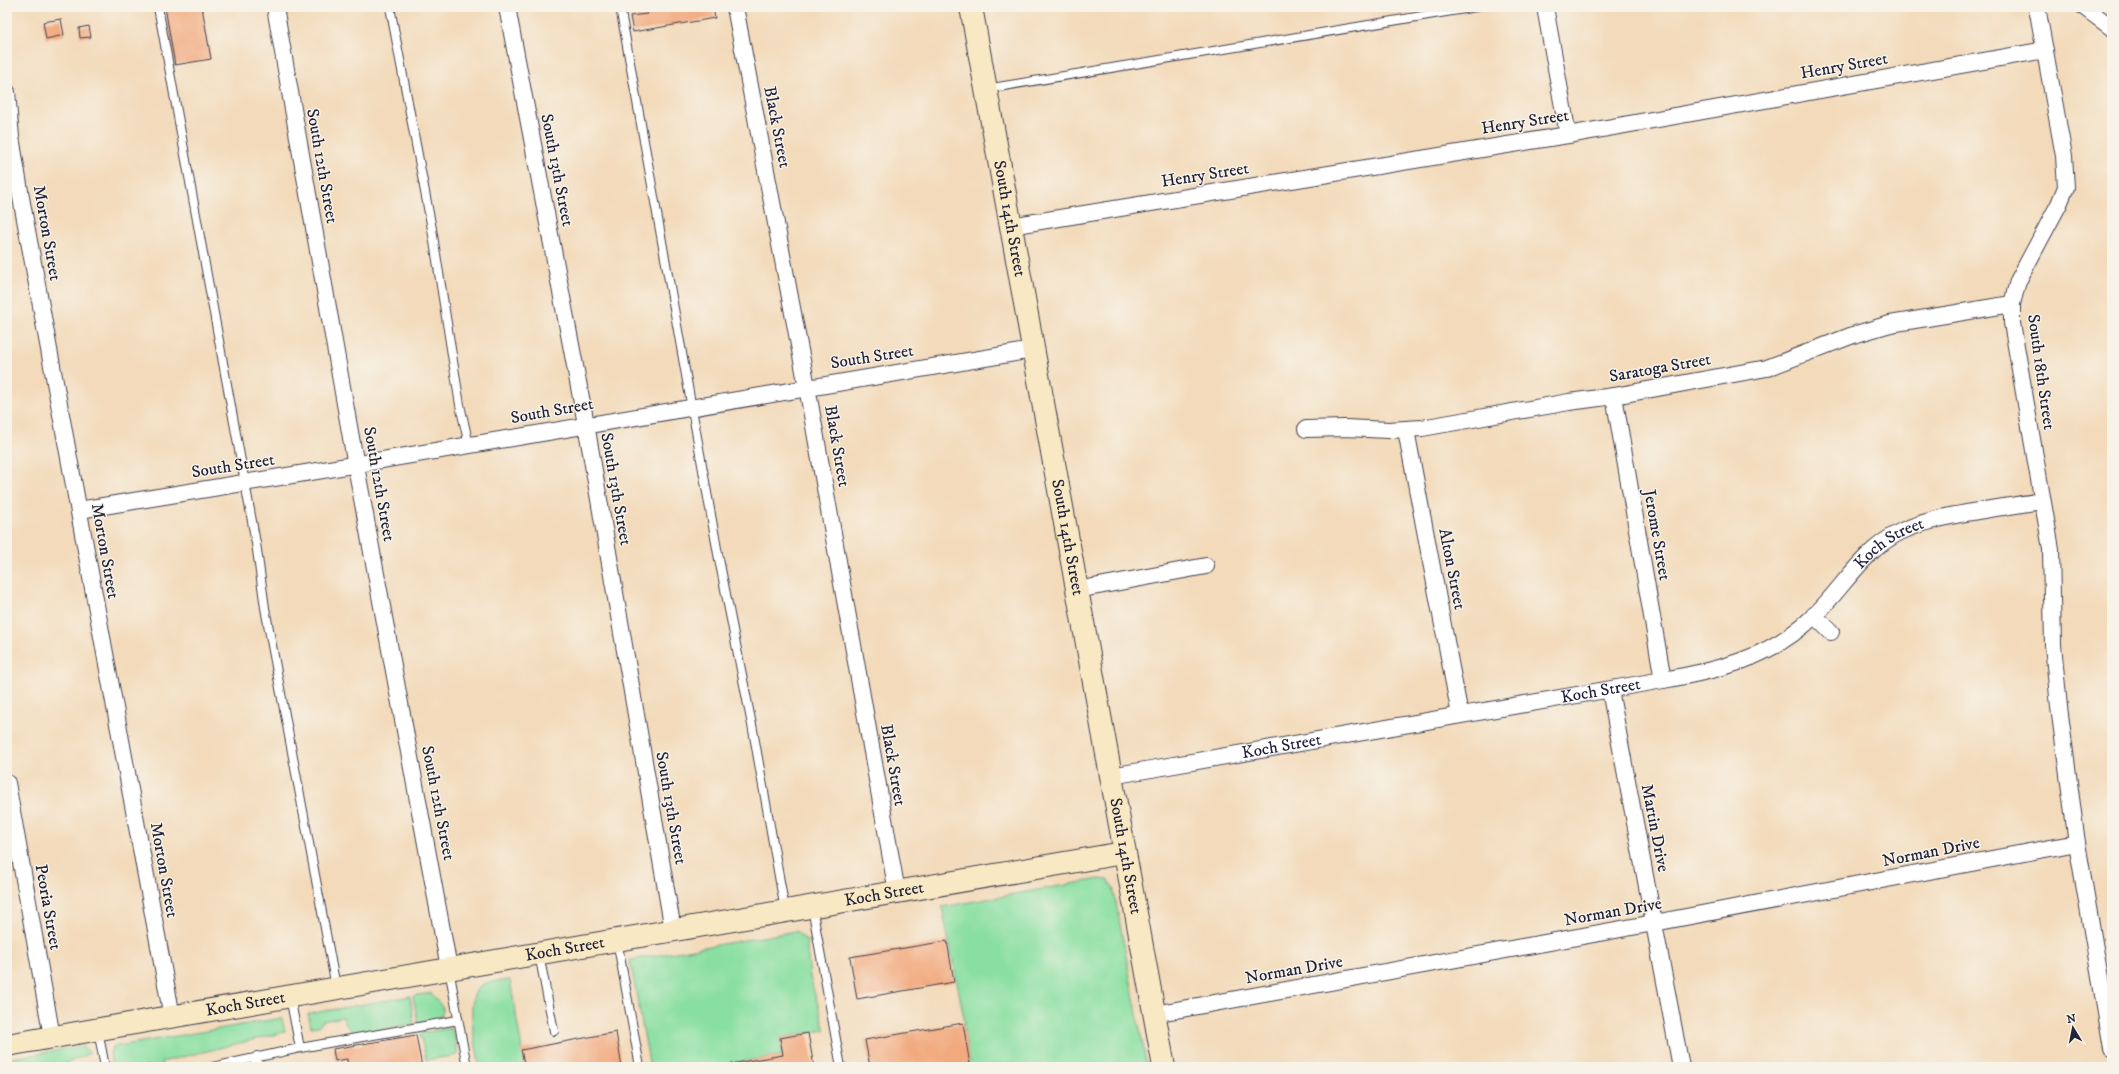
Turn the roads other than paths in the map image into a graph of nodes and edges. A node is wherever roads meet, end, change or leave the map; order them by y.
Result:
1 (158, 7) edge
2 (275, 7) edge
3 (390, 7) edge
4 (507, 7) edge
5 (620, 7) edge
6 (735, 7) edge
7 (971, 7) edge
8 (1476, 7) edge
9 (1546, 7) edge
10 (2037, 7) edge
11 (2084, 7) edge
12 (2112, 28) edge
13 (2045, 50) junction
14 (986, 89) junction
15 (7, 92) edge
16 (1568, 135) junction
17 (1010, 226) junction
18 (2012, 304) junction
19 (1032, 350) junction
20 (807, 387) junction
21 (1614, 396) junction
22 (692, 406) junction
23 (586, 424) junction
24 (1306, 429) dead end
25 (1406, 430) junction
26 (469, 445) junction
27 (356, 466) junction
28 (244, 483) junction
29 (2042, 501) junction
30 (78, 510) junction
31 (1206, 566) dead end
32 (1077, 590) junction
33 (1814, 615) junction
34 (1831, 632) dead end
35 (1663, 680) junction
36 (1610, 690) junction
37 (1460, 715) junction
38 (1111, 776) junction
39 (7, 783) edge
40 (2077, 843) junction
41 (1124, 853) junction
42 (896, 892) junction
43 (812, 907) junction
44 (786, 911) junction
45 (1654, 923) junction
46 (673, 930) junction
47 (617, 940) junction
48 (539, 953) junction
49 (449, 968) junction
50 (336, 988) junction
51 (290, 996) junction
52 (1154, 1014) junction
53 (172, 1016) junction
54 (458, 1020) junction
55 (98, 1029) junction
56 (554, 1031) dead end
57 (52, 1037) junction
58 (7, 1045) edge
59 (300, 1048) junction
60 (2112, 1048) edge
61 (257, 1056) junction
62 (105, 1067) edge
63 (213, 1067) edge
64 (259, 1067) edge
65 (467, 1067) edge
66 (640, 1067) edge
67 (841, 1067) edge
68 (1164, 1067) edge
69 (1681, 1067) edge

1 - 28 lane
2 - 27 street, South 12th Street
3 - 26 lane
4 - 23 street, South 13th Street
5 - 22 lane
6 - 20 street, Black Street
7 - 14 street, South 14th Street
8 - 14 lane
9 - 16 street
10 - 13 street, South 18th Street
11 - 12 street
13 - 16 street, Henry Street
13 - 18 street, South 18th Street
14 - 17 street, South 14th Street
15 - 30 street, Morton Street
16 - 17 street, Henry Street
17 - 19 street, South 14th Street
18 - 21 street, Saratoga Street
18 - 29 street, South 18th Street
19 - 20 street, South Street
19 - 32 street, South 14th Street
20 - 22 street, South Street
20 - 42 street, Black Street
21 - 25 street, Saratoga Street
21 - 35 street, Jerome Street
22 - 23 street, South Street
22 - 44 lane
23 - 26 street, South Street
23 - 46 street, South 13th Street
24 - 25 street, Saratoga Street
25 - 37 street, Alton Street
26 - 27 street, South Street
27 - 28 street, South Street
27 - 49 street, South 12th Street
28 - 30 street, South Street
28 - 50 lane
29 - 33 street, Koch Street
29 - 40 street, South 18th Street
30 - 53 street, Morton Street
31 - 32 street
32 - 38 street, South 14th Street
33 - 34 street
33 - 35 street, Koch Street
35 - 36 street, Koch Street
36 - 37 street, Koch Street
36 - 45 street, Martin Drive
37 - 38 street, Koch Street
38 - 41 street, South 14th Street
39 - 57 street, Peoria Street
40 - 45 street, Norman Drive
40 - 60 street, South 18th Street
41 - 42 street, Koch Street
41 - 52 street, South 14th Street
42 - 43 street, Koch Street
43 - 44 street, Koch Street
43 - 67 lane
44 - 46 street, Koch Street
45 - 52 street, Norman Drive
45 - 69 street, Martin Drive
46 - 47 street, Koch Street
47 - 48 street, Koch Street
47 - 66 lane
48 - 49 street, Koch Street
48 - 56 lane
49 - 50 street, Koch Street
49 - 54 lane
50 - 51 street, Koch Street
51 - 53 street, Koch Street
51 - 59 lane
52 - 68 street, South 14th Street
53 - 55 street, Koch Street
54 - 59 lane
54 - 65 lane
55 - 57 street, Koch Street
55 - 62 lane
57 - 58 street, Koch Street
59 - 61 lane
61 - 63 lane
61 - 64 lane

